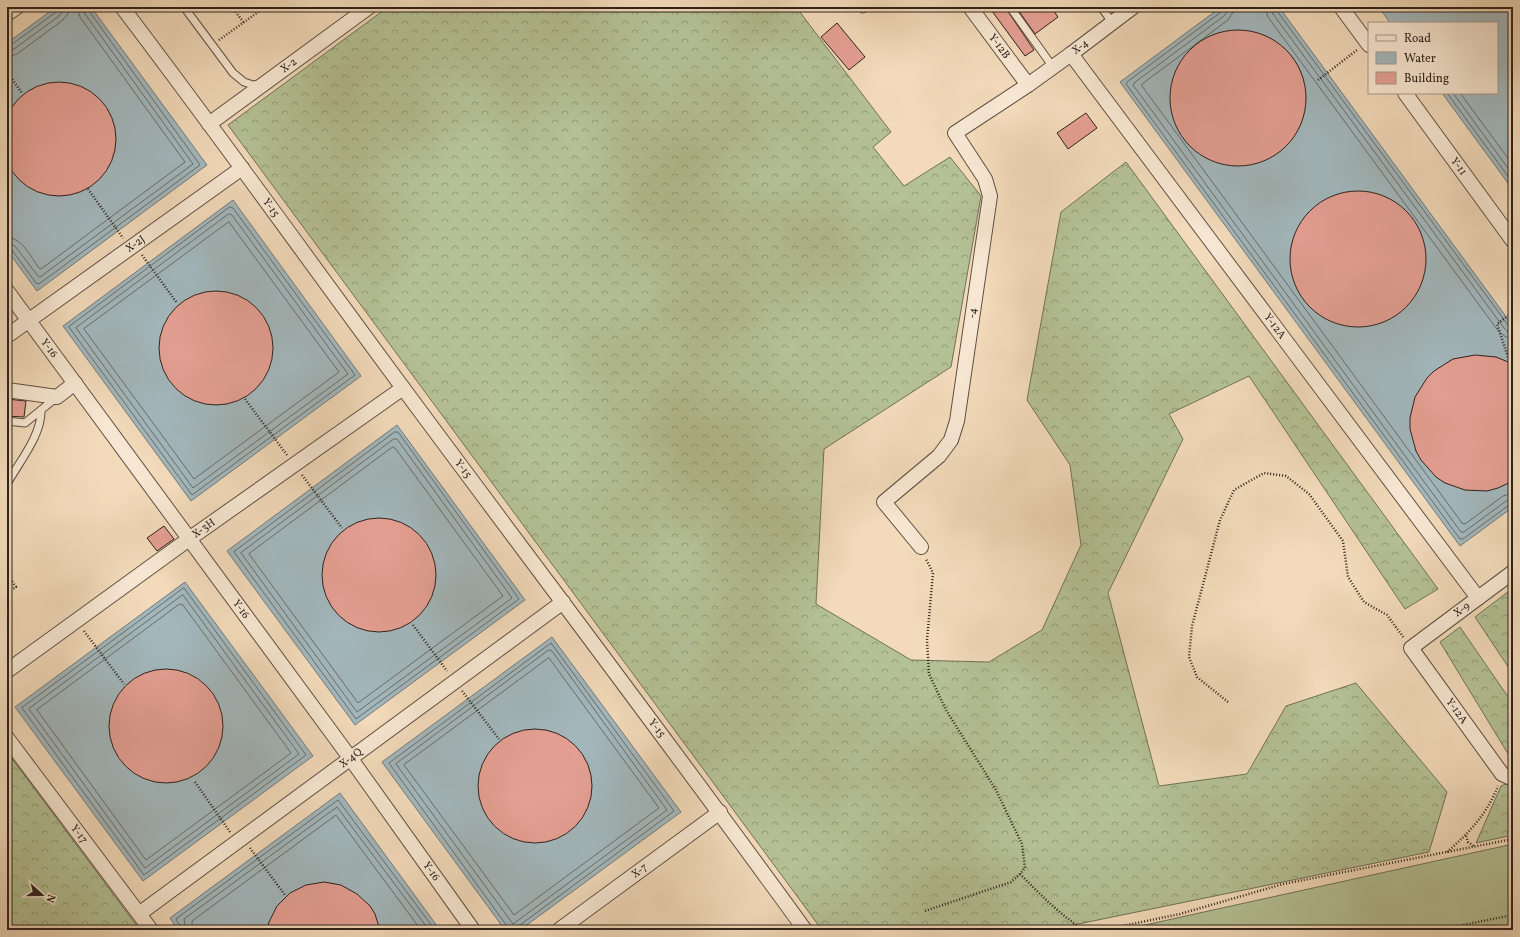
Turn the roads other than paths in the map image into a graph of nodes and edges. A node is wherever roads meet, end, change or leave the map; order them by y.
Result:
1 (17, 7) edge
2 (122, 7) edge
3 (184, 7) edge
4 (369, 7) edge
5 (970, 7) edge
6 (1010, 7) edge
7 (1100, 7) edge
8 (1133, 7) edge
9 (1341, 7) edge
10 (7, 14) edge
11 (1112, 22) junction
12 (1368, 44) edge
13 (1071, 54) junction
14 (1053, 67) junction
15 (265, 84) junction
16 (1028, 85) junction
17 (1405, 94) edge
18 (210, 124) junction
19 (242, 168) junction
20 (1513, 241) edge
21 (7, 291) edge
22 (29, 320) junction
23 (7, 336) edge
24 (75, 383) junction
25 (403, 388) junction
26 (7, 390) edge
27 (57, 397) junction
28 (41, 410) junction
29 (7, 421) edge
30 (7, 484) edge
31 (189, 539) junction
32 (921, 548) road end
33 (1513, 572) edge
34 (1478, 598) junction
35 (563, 602) junction
36 (1411, 648) joint
37 (7, 672) edge
38 (7, 738) edge
39 (351, 759) junction
40 (1508, 777) edge
41 (720, 812) junction
42 (139, 914) junction
43 (151, 930) edge
44 (473, 930) edge
45 (559, 930) edge
46 (806, 930) edge

1 - 10 street
2 - 18 street, Y-15
3 - 15 lane
4 - 15 street, X-2
5 - 16 street, Y-12B
6 - 14 lane
7 - 11 lane
8 - 11 street, X-4
9 - 12 street
11 - 13 street, X-4
13 - 14 street, X-4
13 - 34 street, Y-12A
14 - 16 street, X-4
15 - 18 street, X-2
16 - 32 street, -4
17 - 20 street, Y-11
18 - 19 street, Y-15
19 - 22 street, X-2J
19 - 25 street, Y-15
21 - 22 street, Y-16
22 - 23 street, X-2J
22 - 24 street, Y-16
24 - 27 street
24 - 31 street, Y-16
25 - 31 street, X-3H
25 - 35 street, Y-15
26 - 27 street
27 - 28 lane
28 - 29 lane
28 - 30 lane
31 - 37 street, X-3H
31 - 39 street, Y-16
33 - 34 street, X-9
34 - 36 street, X-9
35 - 39 street, X-4Q
35 - 41 street, Y-15
36 - 40 street, Y-12A
38 - 42 street, Y-17
39 - 42 street, X-4Q
39 - 44 street, Y-16
41 - 45 street, X-7
41 - 46 street, Y-15
42 - 43 street, Y-17

